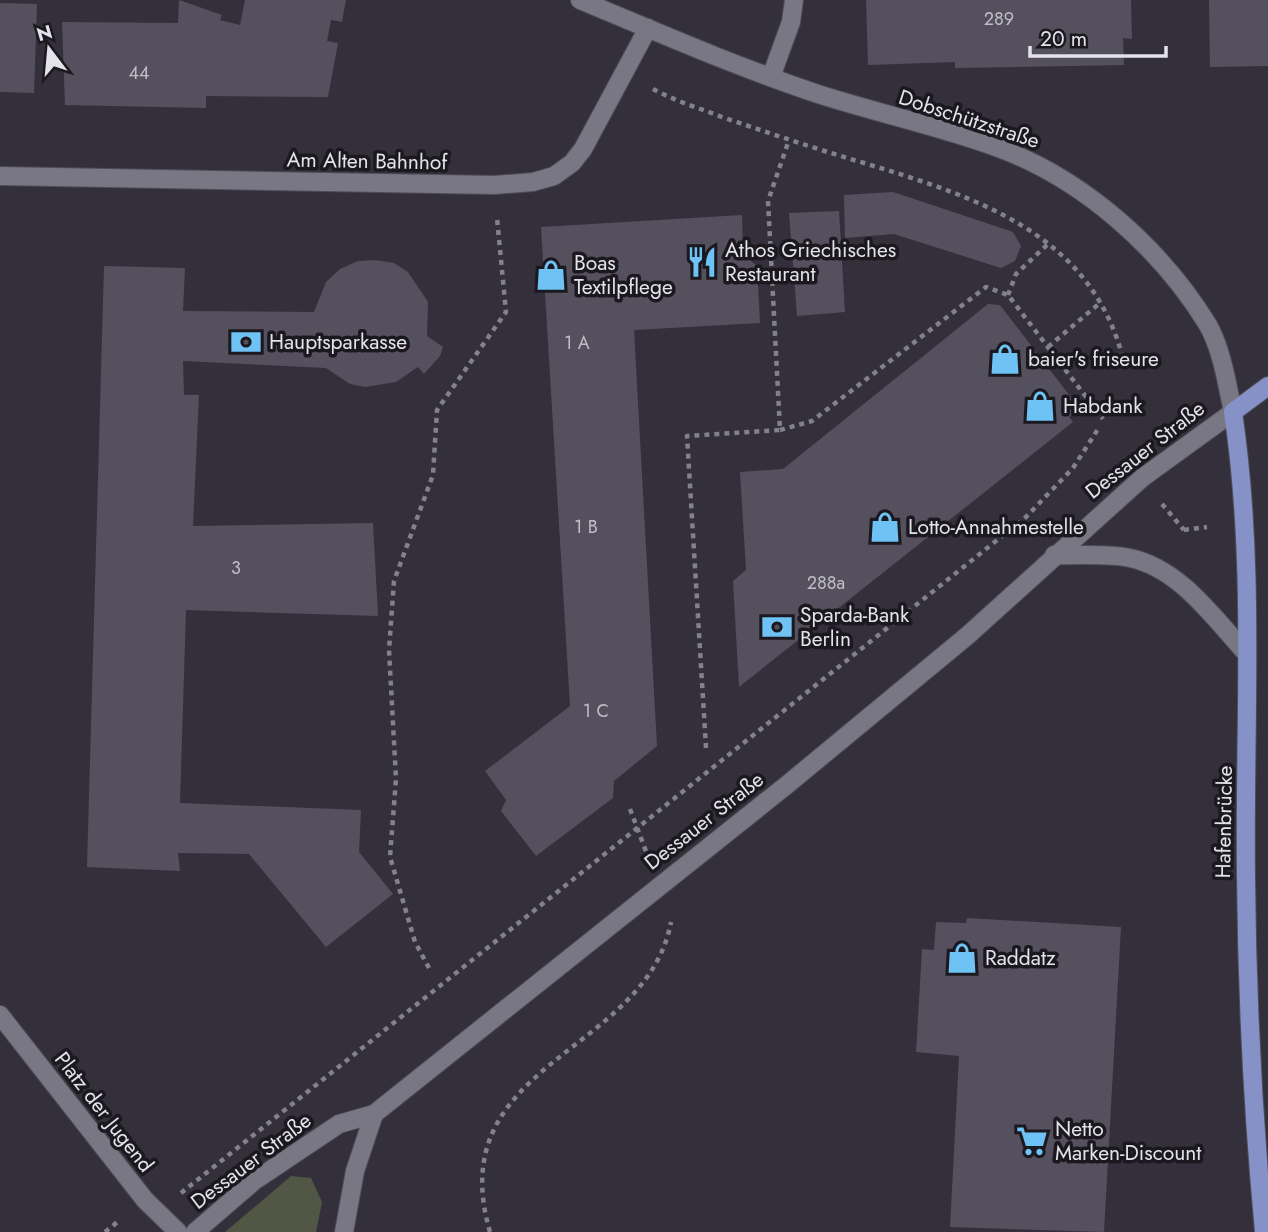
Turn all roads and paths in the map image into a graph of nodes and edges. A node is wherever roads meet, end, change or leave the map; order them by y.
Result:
1 (580, 0) edge
2 (794, 0) edge
3 (648, 28) junction
4 (625, 73) junction
5 (771, 77) junction
6 (789, 141) junction
7 (0, 176) edge
8 (494, 185) junction
9 (1049, 243) junction
10 (1008, 295) junction
11 (1101, 302) junction
12 (1048, 347) junction
13 (1125, 367) dead end
14 (1268, 386) edge
15 (1233, 412) junction
16 (1103, 419) dead end
17 (1100, 426) dead end
18 (780, 430) junction
19 (1161, 503) dead end
20 (1207, 527) dead end
21 (1054, 555) junction
22 (1246, 653) junction
23 (706, 748) dead end
24 (630, 809) dead end
25 (637, 829) junction
26 (671, 919) dead end
27 (429, 968) dead end
28 (0, 1015) edge
29 (374, 1114) junction
30 (157, 1212) junction
31 (178, 1232) edge
32 (195, 1232) edge
33 (344, 1232) edge
34 (490, 1232) edge
35 (1264, 1232) edge

1 - 3 street, Dobschützstraße
2 - 5 street
3 - 4 street, Am Alten Bahnhof
3 - 5 street, Dobschützstraße
4 - 6 path
4 - 8 street, Am Alten Bahnhof
5 - 15 street, Dobschützstraße
6 - 9 path
6 - 18 path
7 - 8 street, Am Alten Bahnhof
8 - 27 path
9 - 10 path
9 - 11 path
10 - 12 path
10 - 18 path
11 - 12 path
11 - 13 path
12 - 16 path
14 - 15 main road, Dessauer Straße
15 - 21 street, Dessauer Straße
15 - 22 main road, Hafenbrücke
17 - 25 path
18 - 23 path
19 - 20 path
21 - 22 street
21 - 29 street, Dessauer Straße
22 - 35 main road, Hafenbrücke
24 - 25 path
25 - 30 path
26 - 34 path
28 - 30 street, Platz der Jugend
29 - 32 street, Dessauer Straße
29 - 33 street
30 - 31 street, Platz der Jugend

